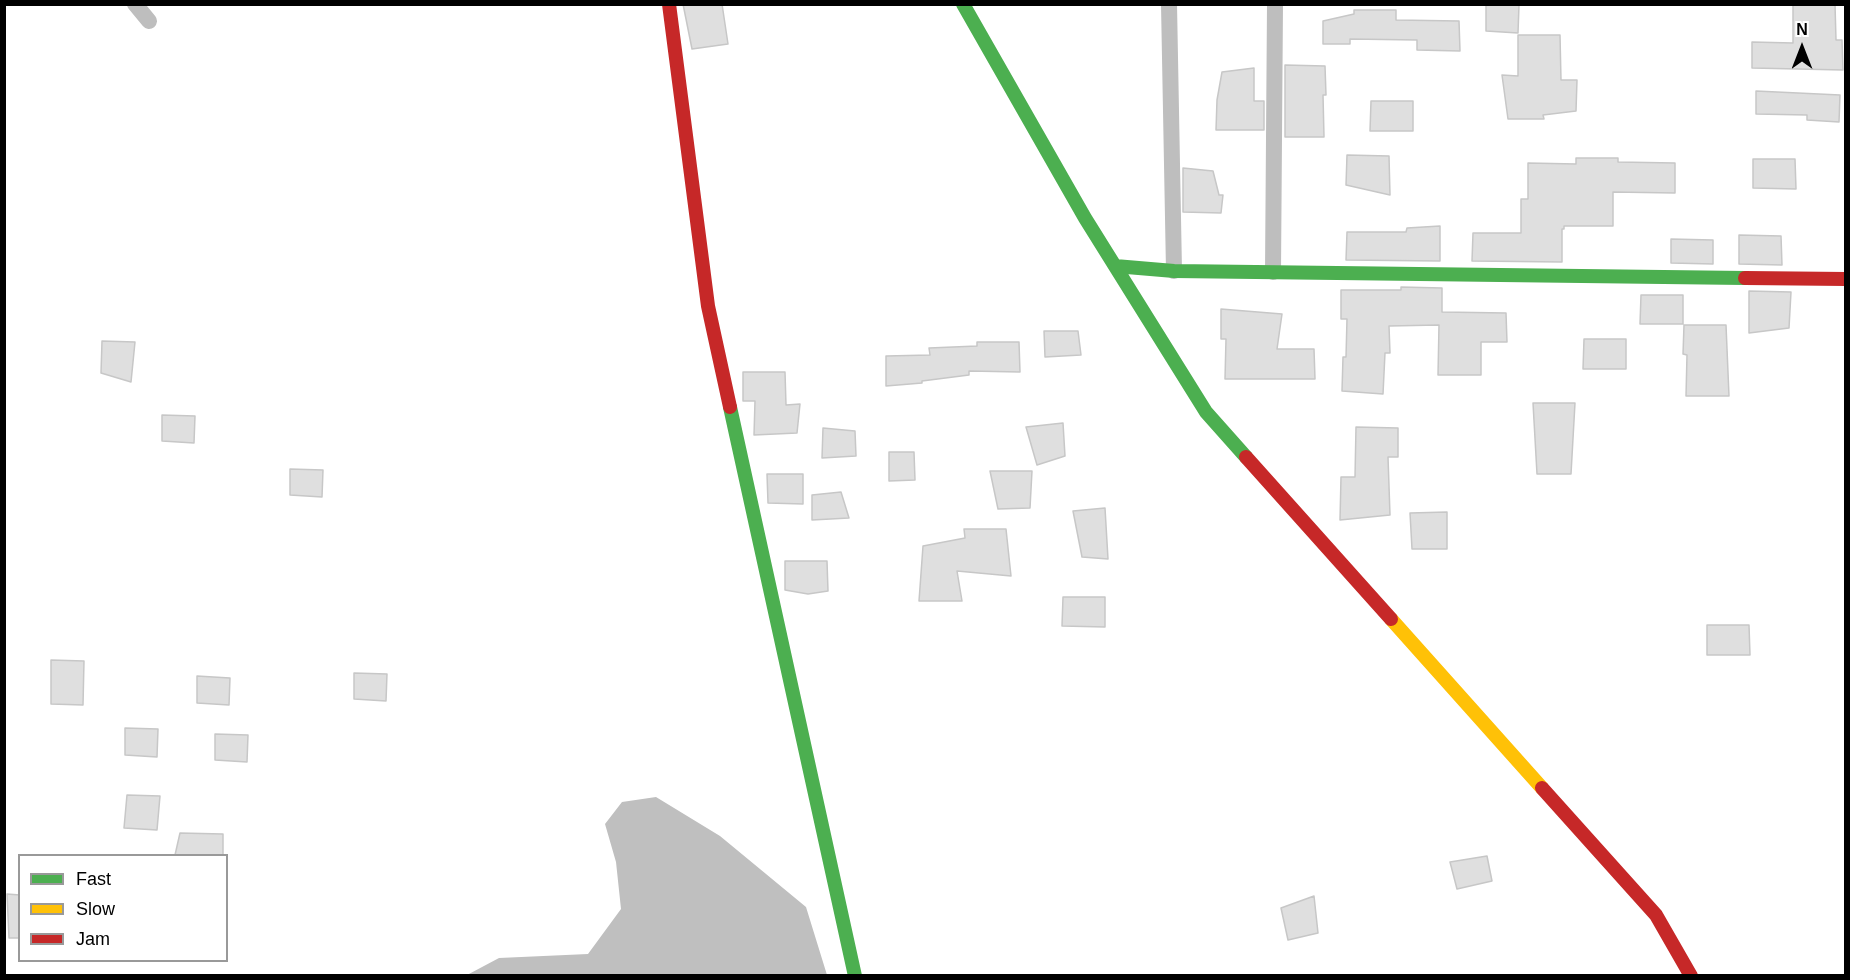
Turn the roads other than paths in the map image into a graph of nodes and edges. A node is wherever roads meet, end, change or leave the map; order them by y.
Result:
1 (135, 4) edge
2 (669, 4) edge
3 (963, 4) edge
4 (1169, 4) edge
5 (1275, 4) edge
6 (149, 21) dead end
7 (1115, 267) junction
8 (1174, 271) junction
9 (1273, 272) junction
10 (1845, 279) edge
11 (855, 975) edge
12 (1691, 975) edge

1 - 6 street
2 - 11 street
3 - 7 street
4 - 8 street
5 - 9 street
7 - 8 street
7 - 12 street
8 - 9 street
9 - 10 street

